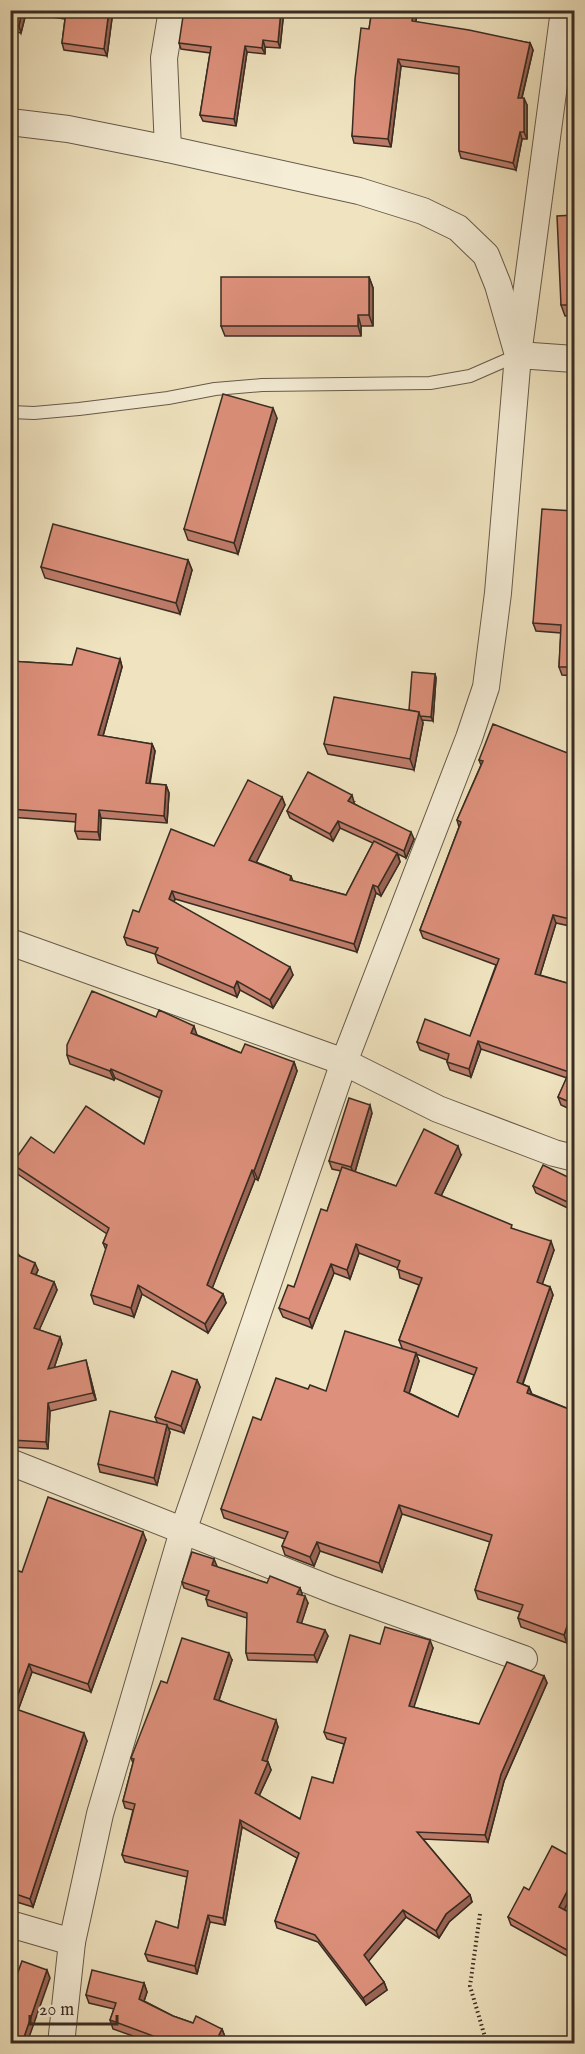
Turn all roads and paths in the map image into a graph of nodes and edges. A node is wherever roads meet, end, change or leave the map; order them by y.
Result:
1 (172, 10) edge
2 (564, 10) edge
3 (10, 122) edge
4 (168, 149) junction
5 (518, 355) junction
6 (574, 359) edge
7 (10, 412) edge
8 (10, 942) edge
9 (344, 1062) junction
10 (574, 1158) edge
11 (10, 1461) edge
12 (183, 1531) junction
13 (524, 1659) dead end
14 (480, 1914) dead end
15 (10, 1924) edge
16 (72, 1942) junction
17 (61, 2043) edge
18 (487, 2043) edge

1 - 4 street
2 - 5 street
3 - 4 street
4 - 5 street
5 - 6 street
5 - 7 lane
5 - 9 street
8 - 9 street
9 - 10 street
9 - 12 street
11 - 12 street
12 - 13 street
12 - 16 street
14 - 18 path
15 - 16 street
16 - 17 street

